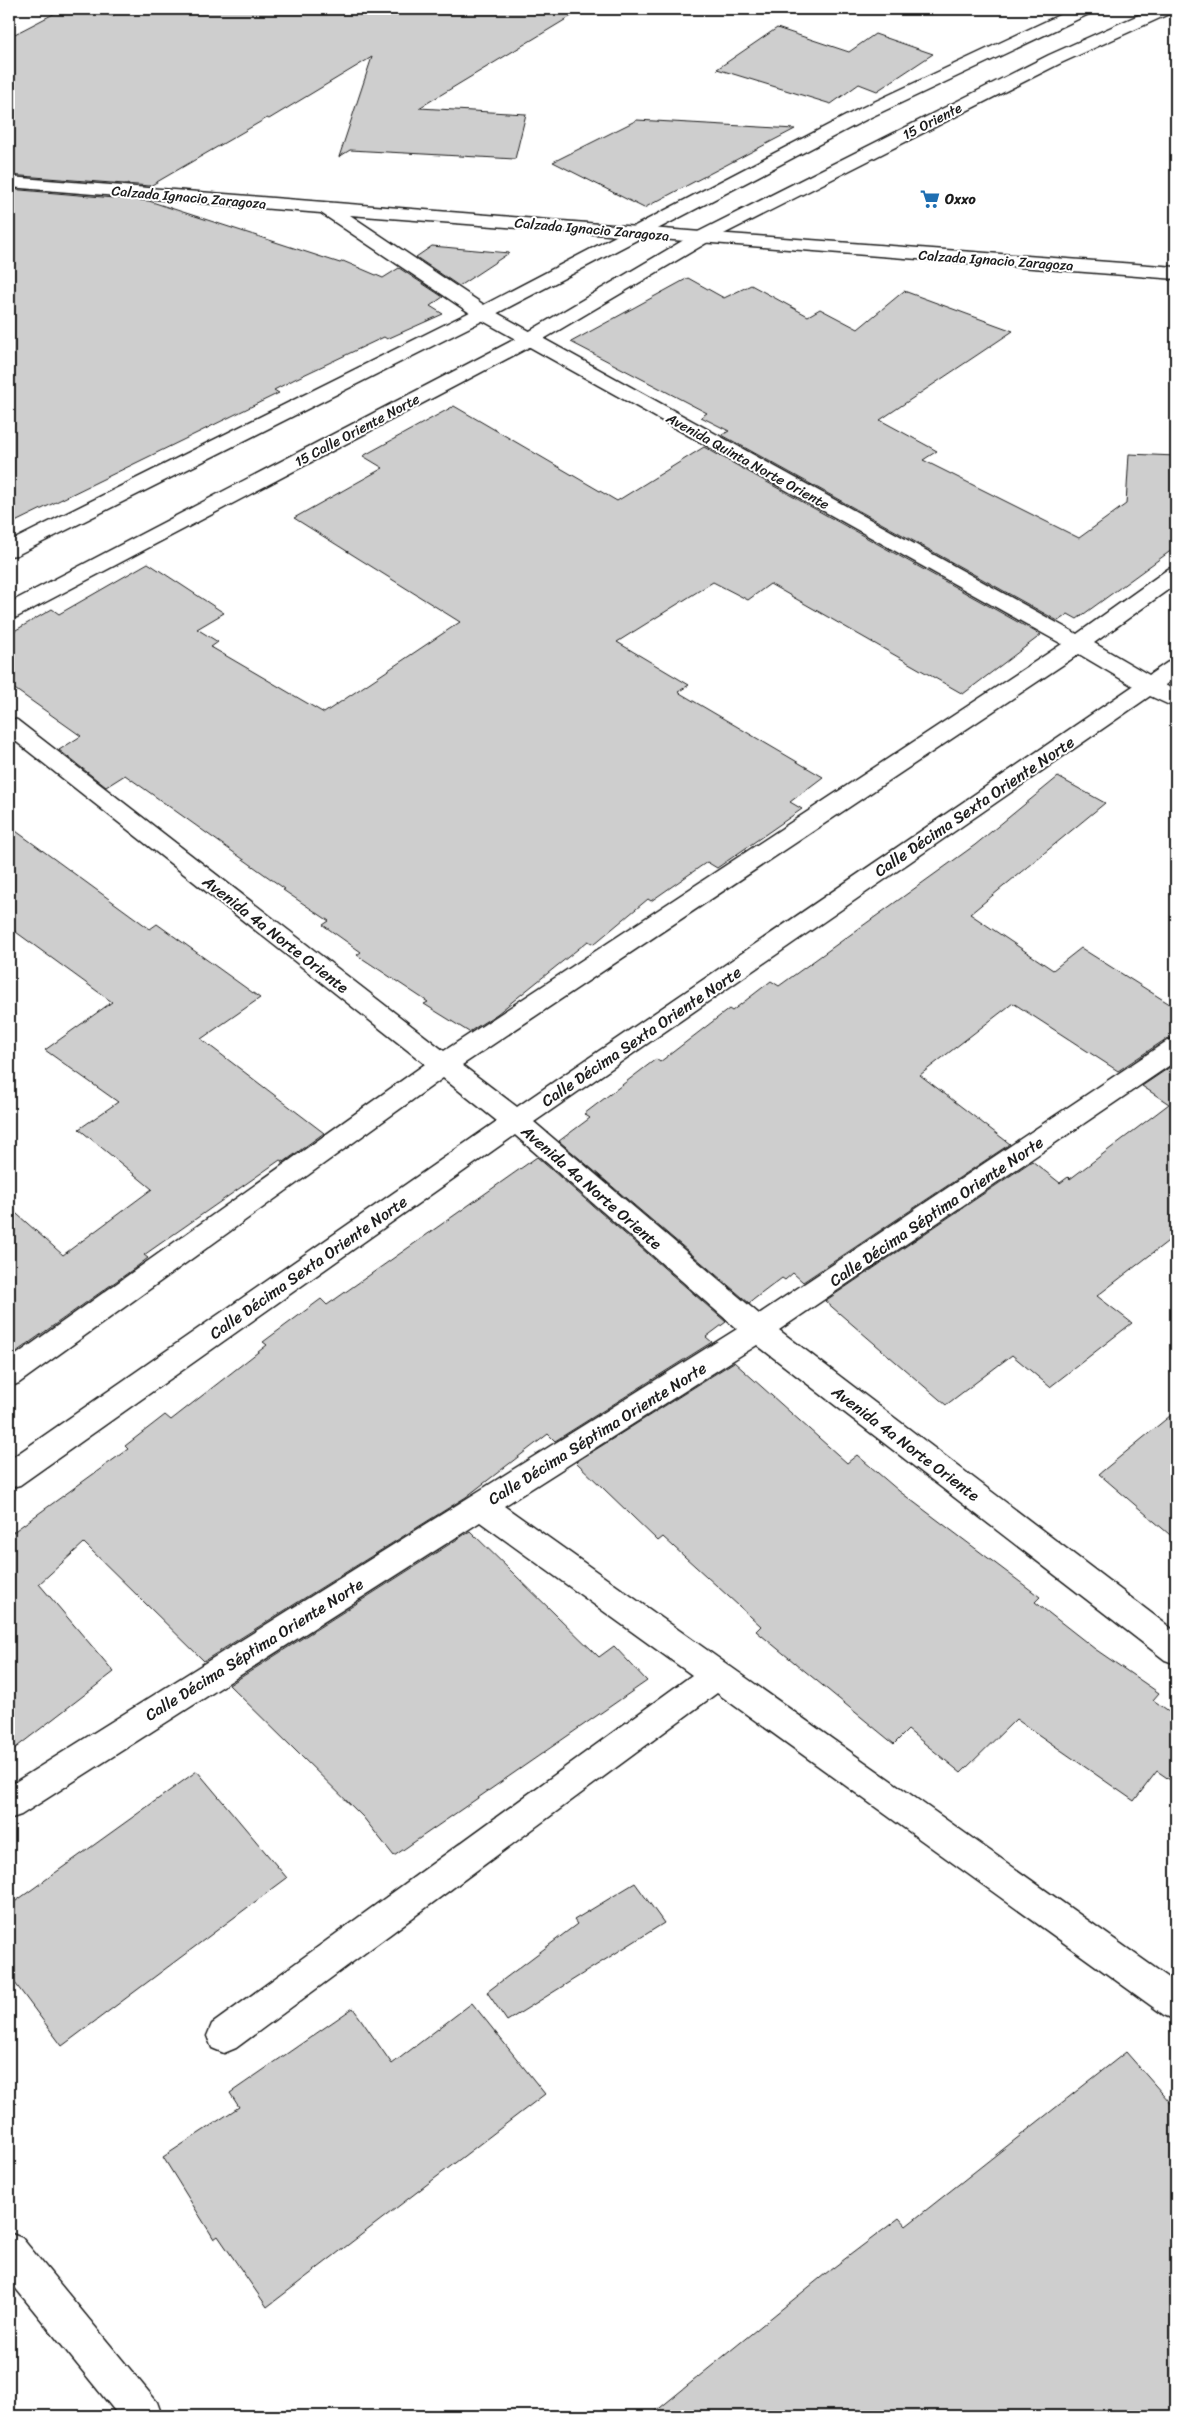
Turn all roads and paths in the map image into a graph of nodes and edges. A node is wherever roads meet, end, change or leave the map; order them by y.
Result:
1 (1085, 9) edge
2 (1164, 9) edge
3 (9, 182) edge
4 (327, 208) junction
5 (638, 233) junction
6 (701, 238) junction
7 (1176, 273) edge
8 (483, 313) junction
9 (530, 340) junction
10 (9, 550) edge
11 (1176, 574) edge
12 (9, 612) edge
13 (1078, 644) junction
14 (1176, 667) edge
15 (1150, 686) junction
16 (1176, 701) edge
17 (9, 724) edge
18 (1176, 1048) edge
19 (443, 1065) junction
20 (516, 1121) junction
21 (758, 1330) junction
22 (9, 1374) edge
23 (9, 1476) edge
24 (481, 1506) junction
25 (1171, 1637) edge
26 (717, 1675) junction
27 (9, 1804) edge
28 (1176, 2003) edge
29 (224, 2036) dead end
30 (9, 2251) edge
31 (142, 2416) edge

1 - 5 street
2 - 6 street, 15 Oriente
3 - 4 street, Calzada Ignacio Zaragoza
4 - 5 street, Calzada Ignacio Zaragoza
4 - 8 street, Avenida Quinta Norte Oriente
5 - 6 street, Calzada Ignacio Zaragoza
5 - 8 street
6 - 7 street, Calzada Ignacio Zaragoza
6 - 9 street, 15 Calle Oriente Norte
8 - 9 street, Avenida Quinta Norte Oriente
8 - 10 street
9 - 12 street, 15 Calle Oriente Norte
9 - 13 street, Avenida Quinta Norte Oriente
11 - 13 street
13 - 15 street, Avenida Quinta Norte Oriente
13 - 19 street
14 - 15 street, Calle Décima Sexta Oriente Norte
15 - 16 street, Avenida Quinta Norte Oriente
15 - 20 street, Calle Décima Sexta Oriente Norte
17 - 19 street, Avenida 4a Norte Oriente
18 - 21 street, Calle Décima Séptima Oriente Norte
19 - 20 street, Avenida 4a Norte Oriente
19 - 22 street
20 - 21 street, Avenida 4a Norte Oriente
20 - 23 street, Calle Décima Sexta Oriente Norte
21 - 24 street, Calle Décima Séptima Oriente Norte
21 - 25 street, Avenida 4a Norte Oriente
24 - 26 street
24 - 27 street, Calle Décima Séptima Oriente Norte
26 - 28 street
26 - 29 street
30 - 31 street

